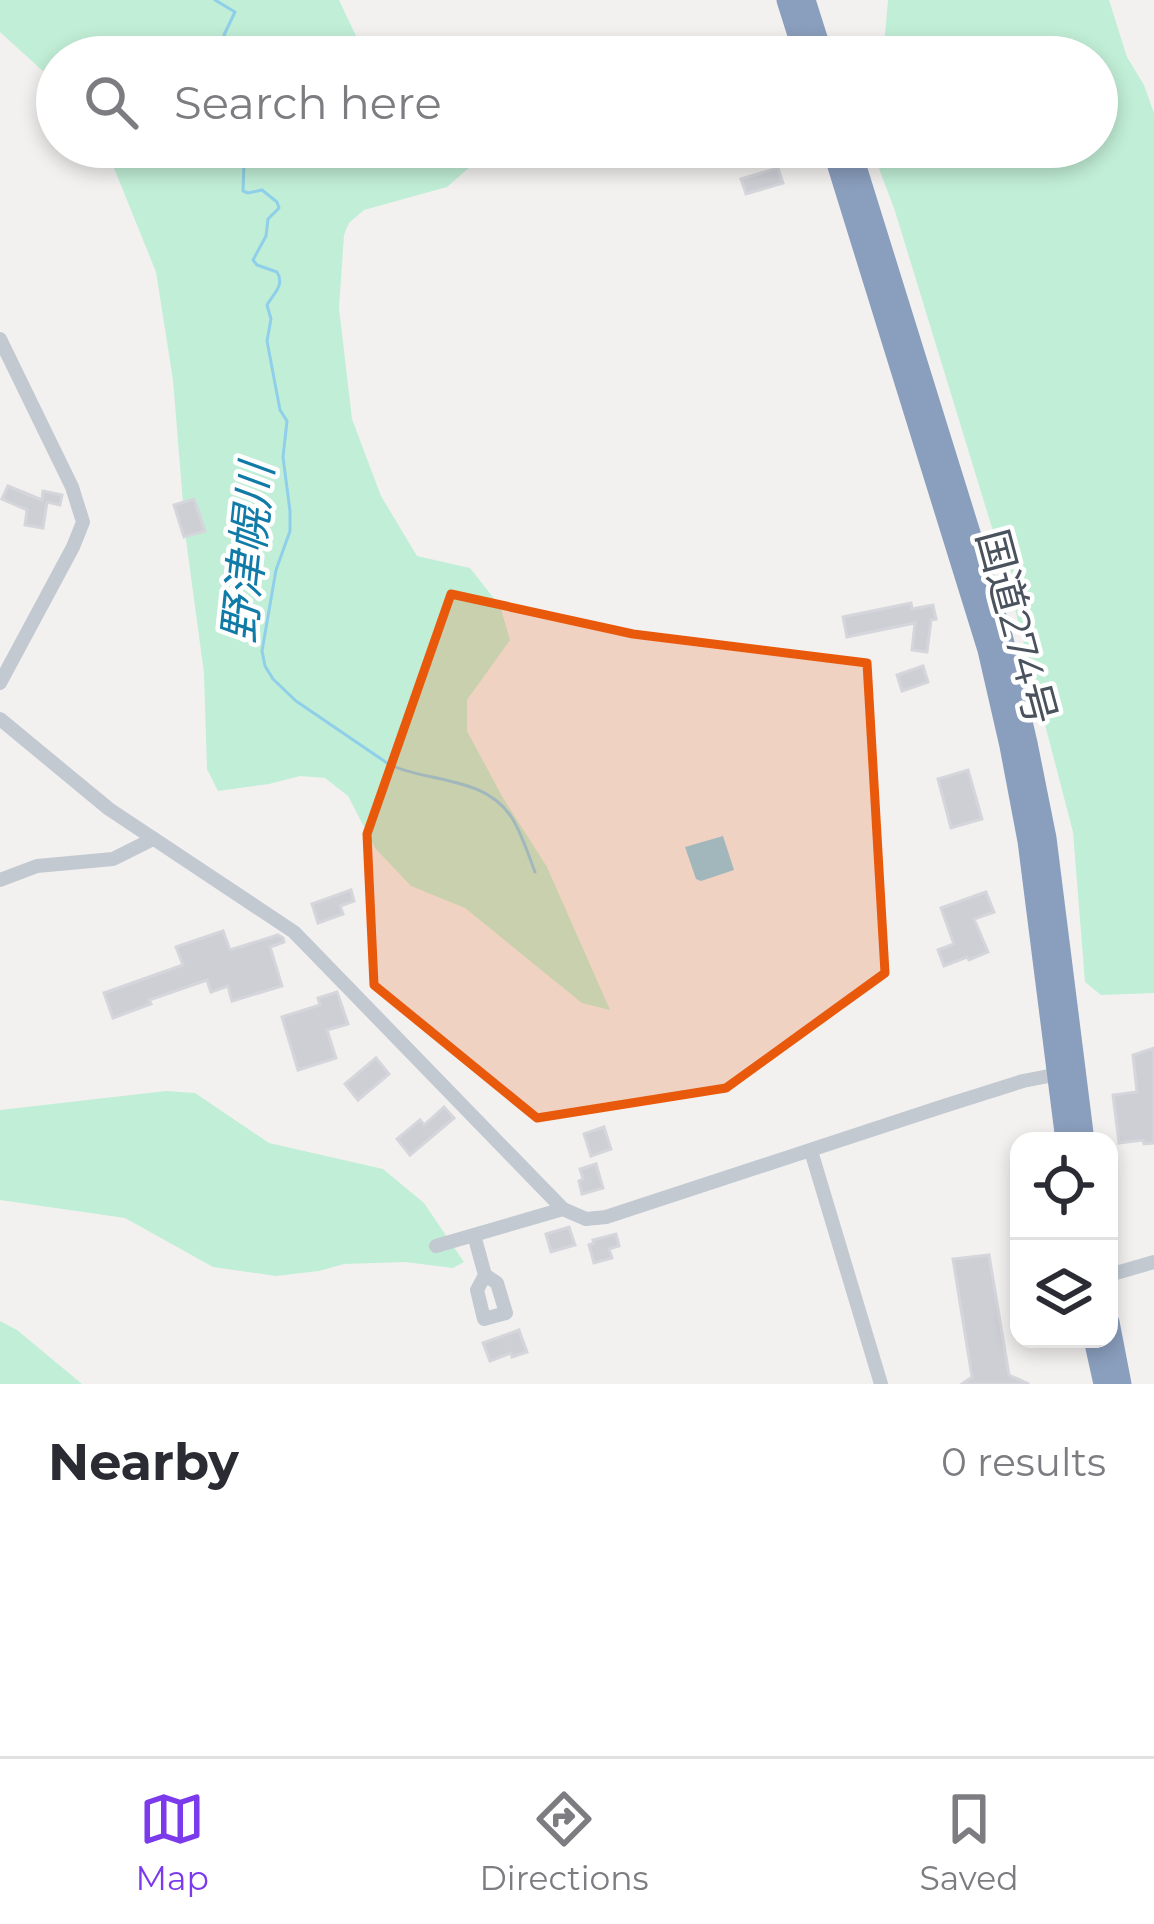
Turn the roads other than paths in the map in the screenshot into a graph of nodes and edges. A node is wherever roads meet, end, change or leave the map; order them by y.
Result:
1 (787, 0) edge
2 (805, 0) edge
3 (798, 36) edge
4 (816, 36) edge
5 (839, 168) edge
6 (856, 168) edge
7 (0, 338) edge
8 (0, 683) edge
9 (0, 719) edge
10 (152, 839) junction
11 (0, 880) edge
12 (1066, 1073) junction
13 (1066, 1132) edge
14 (1082, 1132) edge
15 (811, 1151) junction
16 (563, 1209) junction
17 (474, 1235) junction
18 (436, 1246) dead end
19 (1154, 1262) edge
20 (1118, 1272) edge
21 (485, 1275) dead end
22 (1096, 1348) edge
23 (1114, 1348) edge
24 (881, 1384) edge
25 (1103, 1384) edge
26 (1121, 1384) edge

1 - 3 highway
2 - 4 highway
5 - 12 highway, 国道274号
6 - 12 highway, 国道274号
7 - 8 street
9 - 10 street
10 - 11 street
10 - 16 street
12 - 13 highway, 国道274号
12 - 14 highway, 国道274号
12 - 15 street
15 - 16 street
15 - 24 street
16 - 17 street
17 - 18 street
17 - 21 street
19 - 20 street
22 - 25 highway
23 - 26 highway

